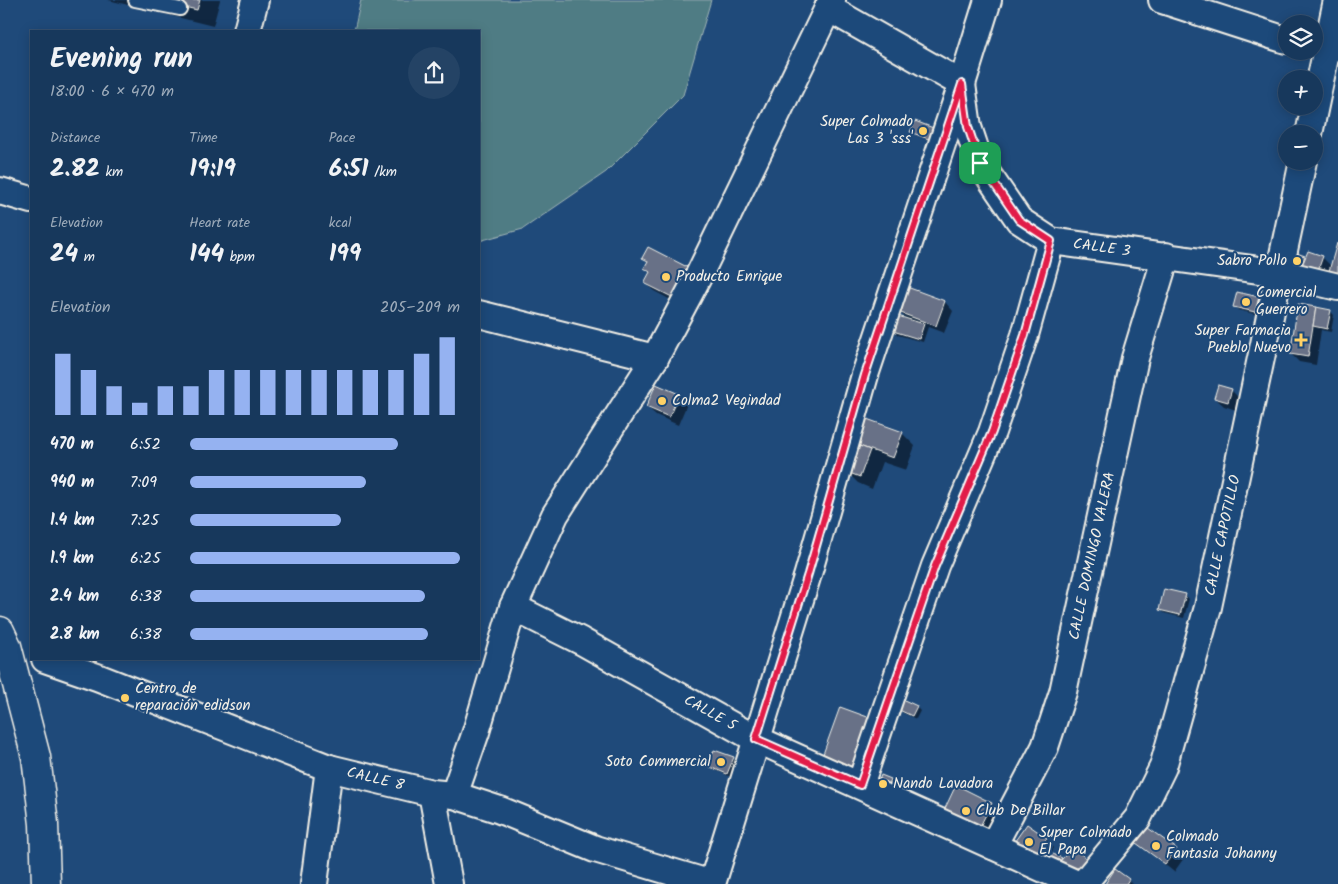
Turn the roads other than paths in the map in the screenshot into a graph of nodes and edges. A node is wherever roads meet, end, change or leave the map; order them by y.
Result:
1 (135, 0) edge
2 (255, 0) edge
3 (988, 0) edge
4 (1162, 0) edge
5 (1337, 0) edge
6 (830, 4) edge
7 (180, 9) dead end
8 (248, 30) edge
9 (1278, 37) edge
10 (1323, 42) edge
11 (1319, 60) edge
12 (962, 84) junction
13 (1310, 125) edge
14 (1301, 170) edge
15 (0, 191) edge
16 (30, 200) edge
17 (1051, 241) junction
18 (1166, 256) junction
19 (1280, 273) junction
20 (1338, 287) edge
21 (480, 314) edge
22 (655, 358) junction
23 (513, 608) junction
24 (13, 644) edge
25 (51, 660) edge
26 (99, 668) edge
27 (756, 739) junction
28 (329, 768) junction
29 (860, 785) junction
30 (443, 794) junction
31 (993, 846) junction
32 (46, 884) edge
33 (314, 884) edge
34 (449, 884) edge
35 (712, 884) edge
36 (1077, 884) edge
37 (1083, 884) edge

1 - 7 lane
2 - 8 street
3 - 12 street
4 - 9 street
5 - 10 street
6 - 12 street
6 - 22 street
11 - 13 street
12 - 17 street, CALLE 3
12 - 27 street
14 - 19 street, CALLE CAPOTILLO
15 - 16 street
17 - 18 street, CALLE 3
17 - 29 street
18 - 19 street, CALLE 3
18 - 31 street, CALLE DOMINGO VALERA
19 - 20 street, CALLE 3
19 - 37 street, CALLE CAPOTILLO
21 - 22 street
22 - 23 street
23 - 27 street, CALLE 5
23 - 30 street
24 - 32 street
25 - 26 street, CALLE 8
26 - 28 street, CALLE 8
27 - 29 street, CALLE 5
27 - 35 street
28 - 30 street, CALLE 8
28 - 33 street
29 - 31 street, CALLE 5
30 - 34 street
30 - 35 street, CALLE 8
31 - 36 street, CALLE 5

